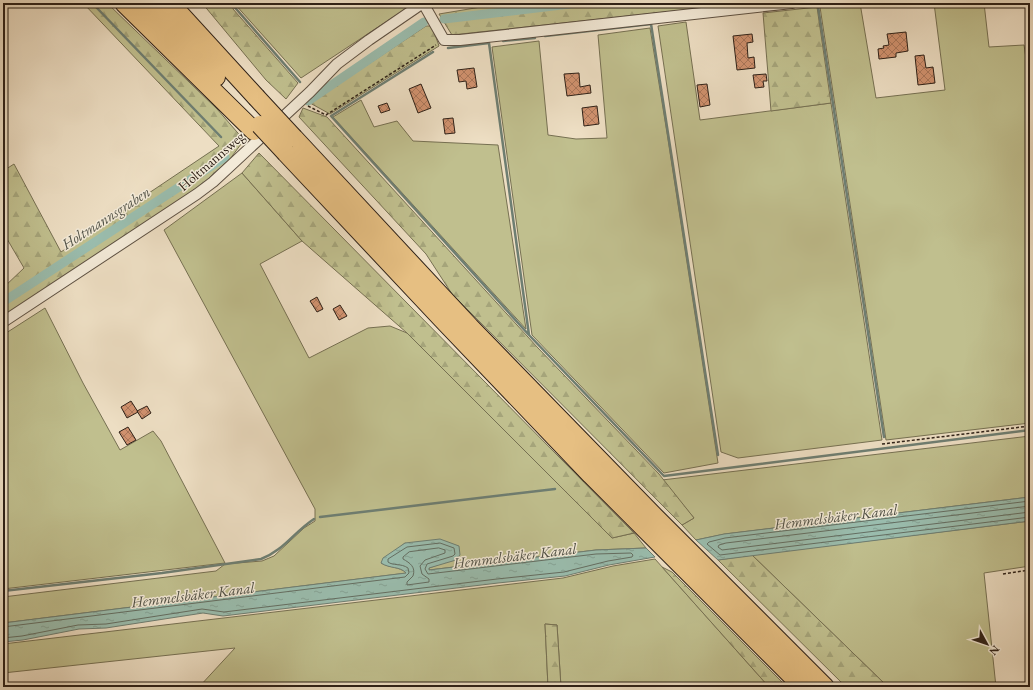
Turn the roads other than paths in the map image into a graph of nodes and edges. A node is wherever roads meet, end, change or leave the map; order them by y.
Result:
1 (150, 3) edge
2 (170, 3) edge
3 (185, 3) edge
4 (423, 3) edge
5 (792, 3) edge
6 (128, 6) edge
7 (256, 98) junction
8 (257, 128) junction
9 (287, 150) junction
10 (3, 322) edge
11 (803, 687) edge
12 (825, 687) edge

1 - 8 highway
2 - 7 highway
3 - 7 highway
4 - 5 street
4 - 10 street, Holtmannsweg
6 - 8 highway
7 - 9 highway, bridge
8 - 9 highway, bridge
9 - 11 highway
9 - 12 highway

